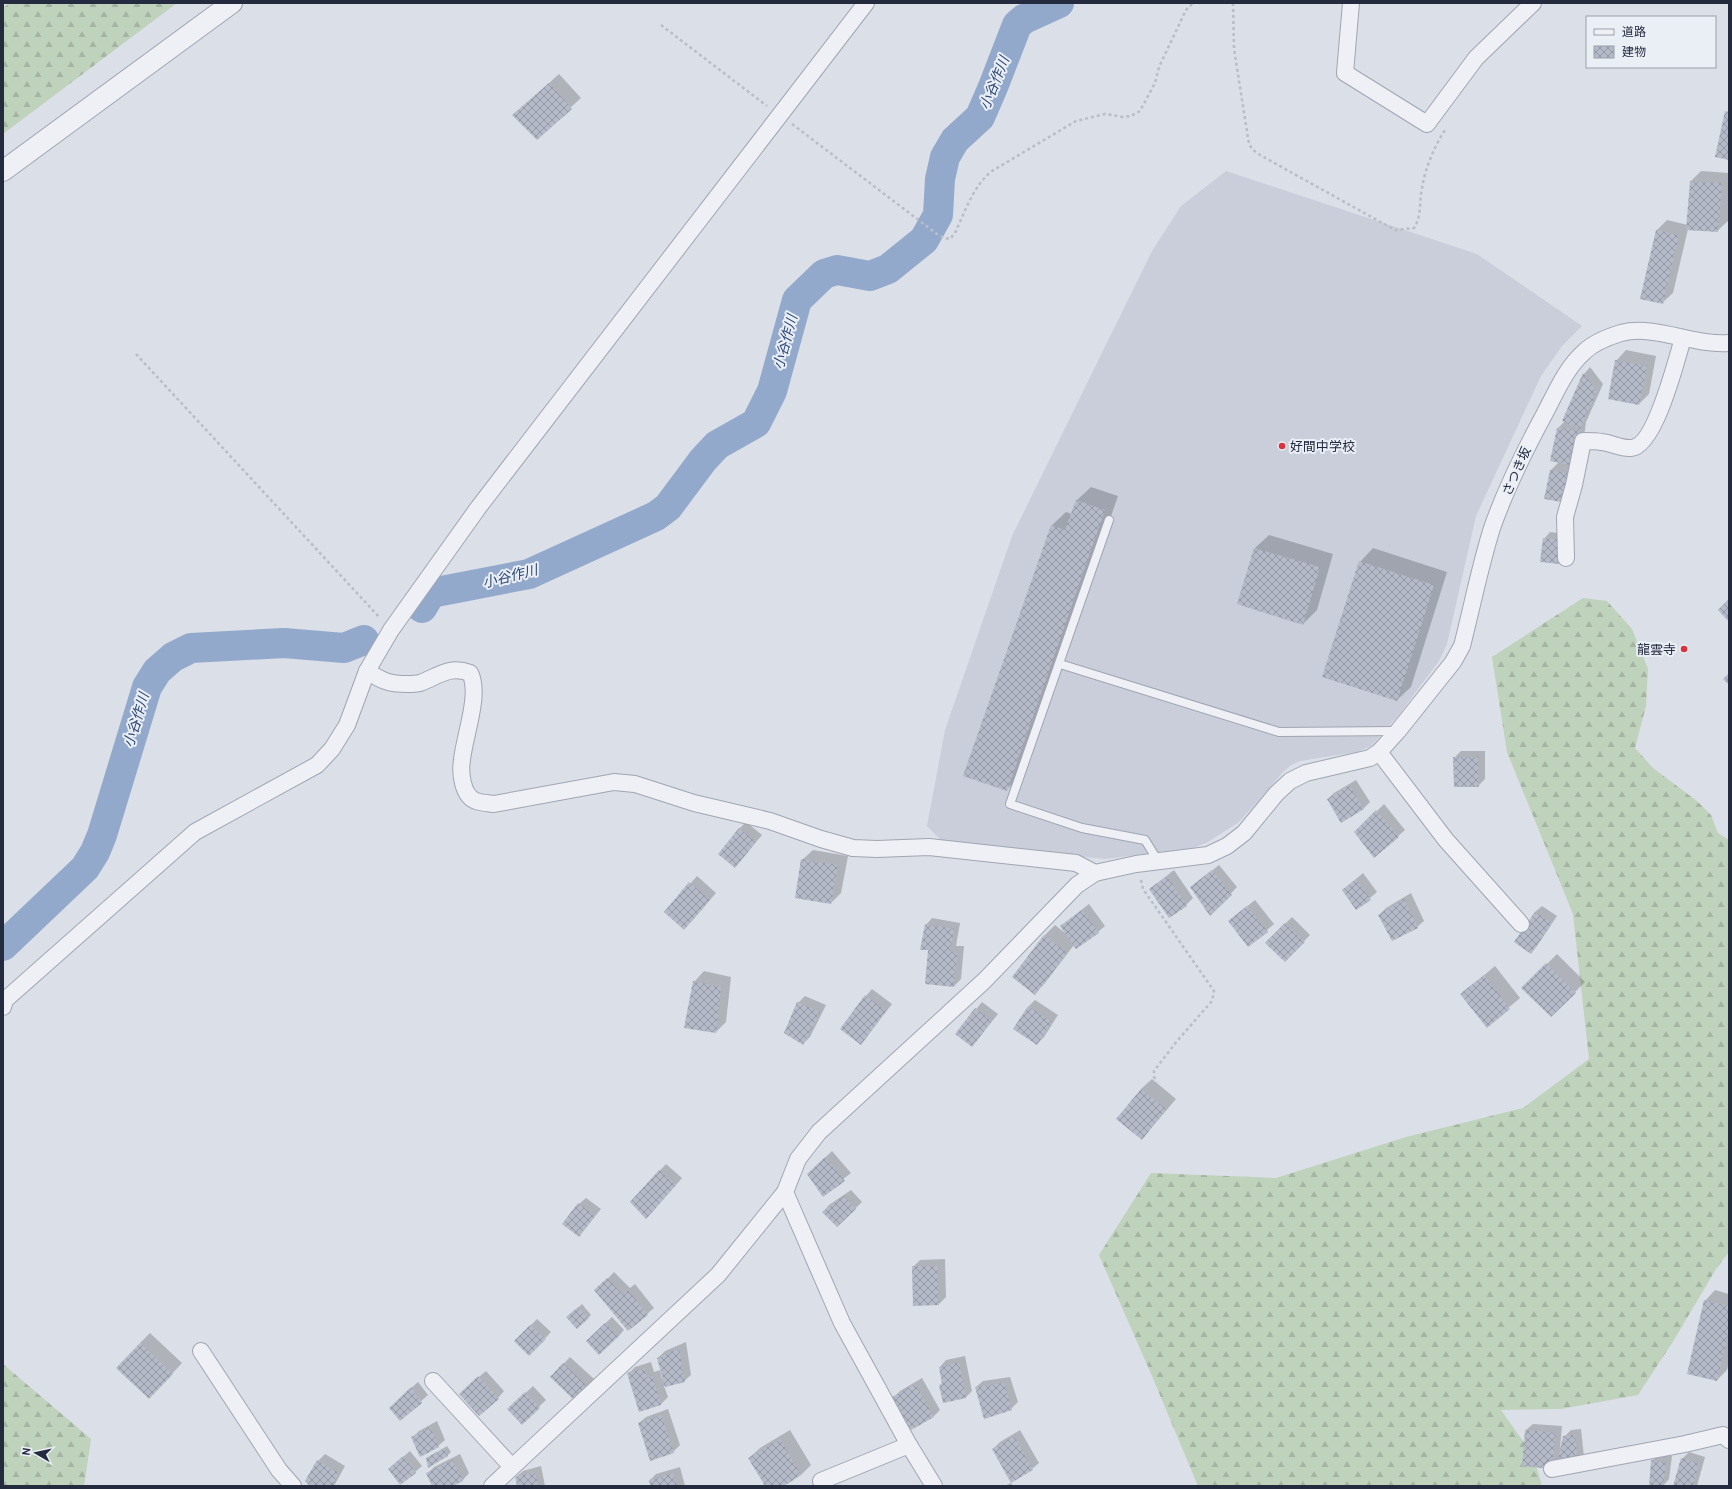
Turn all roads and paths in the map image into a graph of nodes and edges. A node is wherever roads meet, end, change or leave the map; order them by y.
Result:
1 (232, 3) edge
2 (866, 3) edge
3 (1193, 3) edge
4 (1234, 3) edge
5 (1351, 3) edge
6 (1533, 3) edge
7 (1449, 124) dead end
8 (3, 171) edge
9 (927, 227) dead end
10 (1683, 338) junction
11 (1729, 343) edge
12 (136, 354) dead end
13 (1109, 520) dead end
14 (1566, 558) dead end
15 (391, 630) junction
16 (1060, 664) junction
17 (367, 671) junction
18 (1398, 731) junction
19 (1379, 752) junction
20 (1158, 862) junction
21 (1136, 864) junction
22 (1095, 873) junction
23 (1521, 924) dead end
24 (3, 1007) edge
25 (1157, 1082) dead end
26 (785, 1192) junction
27 (201, 1351) dead end
28 (432, 1381) dead end
29 (1729, 1440) edge
30 (909, 1445) junction
31 (1552, 1469) dead end
32 (502, 1479) edge
33 (821, 1480) dead end
34 (293, 1486) edge
35 (934, 1486) edge

1 - 8 street
2 - 15 street
3 - 9 path
4 - 7 path
5 - 6 street
10 - 11 street, さつき坂
10 - 14 street
10 - 18 street, さつき坂
12 - 15 path
13 - 16 lane
15 - 17 street
16 - 18 lane
16 - 20 lane
17 - 22 street
17 - 24 street
18 - 19 street, さつき坂
19 - 20 street
19 - 23 street
20 - 21 street
21 - 22 street
21 - 25 path
22 - 26 street
26 - 30 street
26 - 32 street
27 - 34 street
28 - 32 street
29 - 31 street
30 - 33 street
30 - 35 street

